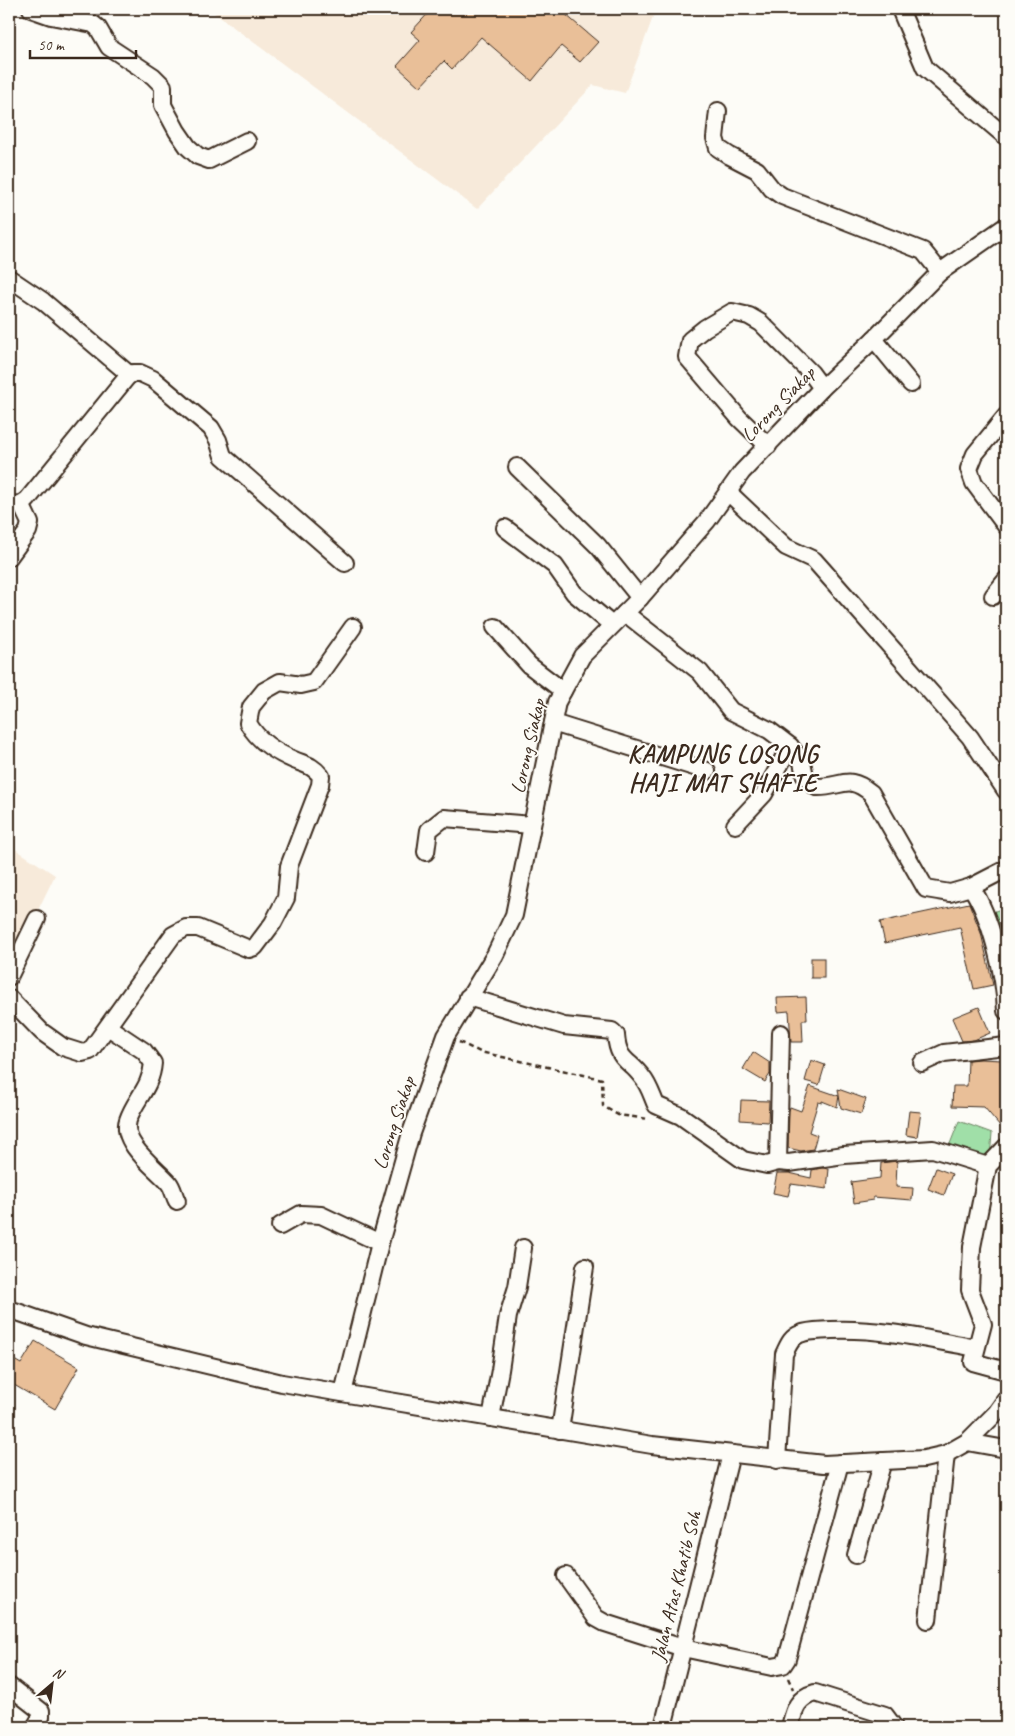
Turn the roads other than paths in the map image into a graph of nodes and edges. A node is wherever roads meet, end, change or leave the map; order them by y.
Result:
1 (32, 9) edge
2 (900, 9) edge
3 (718, 111) dead end
4 (1006, 137) edge
5 (247, 141) dead end
6 (1006, 226) edge
7 (940, 272) junction
8 (9, 278) edge
9 (874, 339) junction
10 (130, 375) junction
11 (911, 384) dead end
12 (822, 388) junction
13 (1006, 416) edge
14 (768, 446) junction
15 (517, 467) dead end
16 (728, 492) junction
17 (15, 504) edge
18 (1006, 526) edge
19 (505, 528) dead end
20 (9, 557) edge
21 (345, 563) dead end
22 (1006, 580) edge
23 (993, 596) dead end
24 (640, 598) junction
25 (625, 612) junction
26 (612, 625) junction
27 (353, 627) dead end
28 (495, 627) dead end
29 (563, 691) junction
30 (553, 723) junction
31 (790, 746) junction
32 (707, 771) dead end
33 (1006, 791) edge
34 (735, 825) dead end
35 (532, 826) junction
36 (426, 852) dead end
37 (1006, 868) edge
38 (971, 887) junction
39 (37, 919) dead end
40 (9, 977) edge
41 (468, 997) junction
42 (9, 998) edge
43 (1006, 1011) edge
44 (108, 1027) junction
45 (781, 1033) dead end
46 (1006, 1046) edge
47 (922, 1063) dead end
48 (1006, 1147) edge
49 (778, 1162) junction
50 (988, 1166) junction
51 (177, 1201) dead end
52 (280, 1226) dead end
53 (380, 1243) junction
54 (524, 1248) dead end
55 (585, 1267) dead end
56 (9, 1309) edge
57 (976, 1348) junction
58 (1006, 1371) edge
59 (343, 1393) junction
60 (1006, 1399) edge
61 (491, 1418) junction
62 (560, 1430) junction
63 (968, 1442) junction
64 (1006, 1449) edge
65 (731, 1454) junction
66 (946, 1454) junction
67 (777, 1460) junction
68 (883, 1461) junction
69 (840, 1464) junction
70 (856, 1555) dead end
71 (566, 1576) dead end
72 (928, 1620) dead end
73 (683, 1648) junction
74 (9, 1686) edge
75 (35, 1727) edge
76 (663, 1727) edge
77 (790, 1727) edge
78 (894, 1727) edge

1 - 5 street
2 - 4 street
3 - 7 street
6 - 7 street, Lorong Siakap
7 - 9 street, Lorong Siakap
8 - 10 street
9 - 11 street
9 - 12 street, Lorong Siakap
10 - 17 street
10 - 21 street
12 - 14 street, Lorong Siakap
12 - 14 street
13 - 18 street
14 - 16 street, Lorong Siakap
15 - 24 street
16 - 24 street, Lorong Siakap
16 - 33 street
17 - 20 street
19 - 26 street
22 - 23 street
24 - 25 street, Lorong Siakap
25 - 26 street, Lorong Siakap
25 - 31 street
26 - 29 street, Lorong Siakap
27 - 44 street
28 - 29 street
29 - 30 street, Lorong Siakap
30 - 32 street
30 - 35 street, Lorong Siakap
31 - 34 street
31 - 38 street
35 - 36 street
35 - 41 street, Lorong Siakap
37 - 38 street
38 - 43 street
39 - 40 street
41 - 49 street
41 - 53 street, Lorong Siakap
42 - 44 street
44 - 51 street
45 - 49 street
46 - 47 street
48 - 50 street
49 - 50 street
50 - 57 street
52 - 53 street
53 - 59 street, Lorong Siakap
54 - 61 street
55 - 62 street
56 - 59 street
57 - 58 street
57 - 67 street
59 - 61 street
60 - 63 street
61 - 62 street
62 - 65 street
63 - 64 street
63 - 66 street
65 - 67 street
65 - 73 street, Jalan Atas Khatib Soh
66 - 68 street
66 - 72 street
67 - 69 street
68 - 69 street
68 - 70 street
69 - 73 street
71 - 73 street
73 - 76 street, Jalan Atas Khatib Soh
74 - 75 street
77 - 78 street

